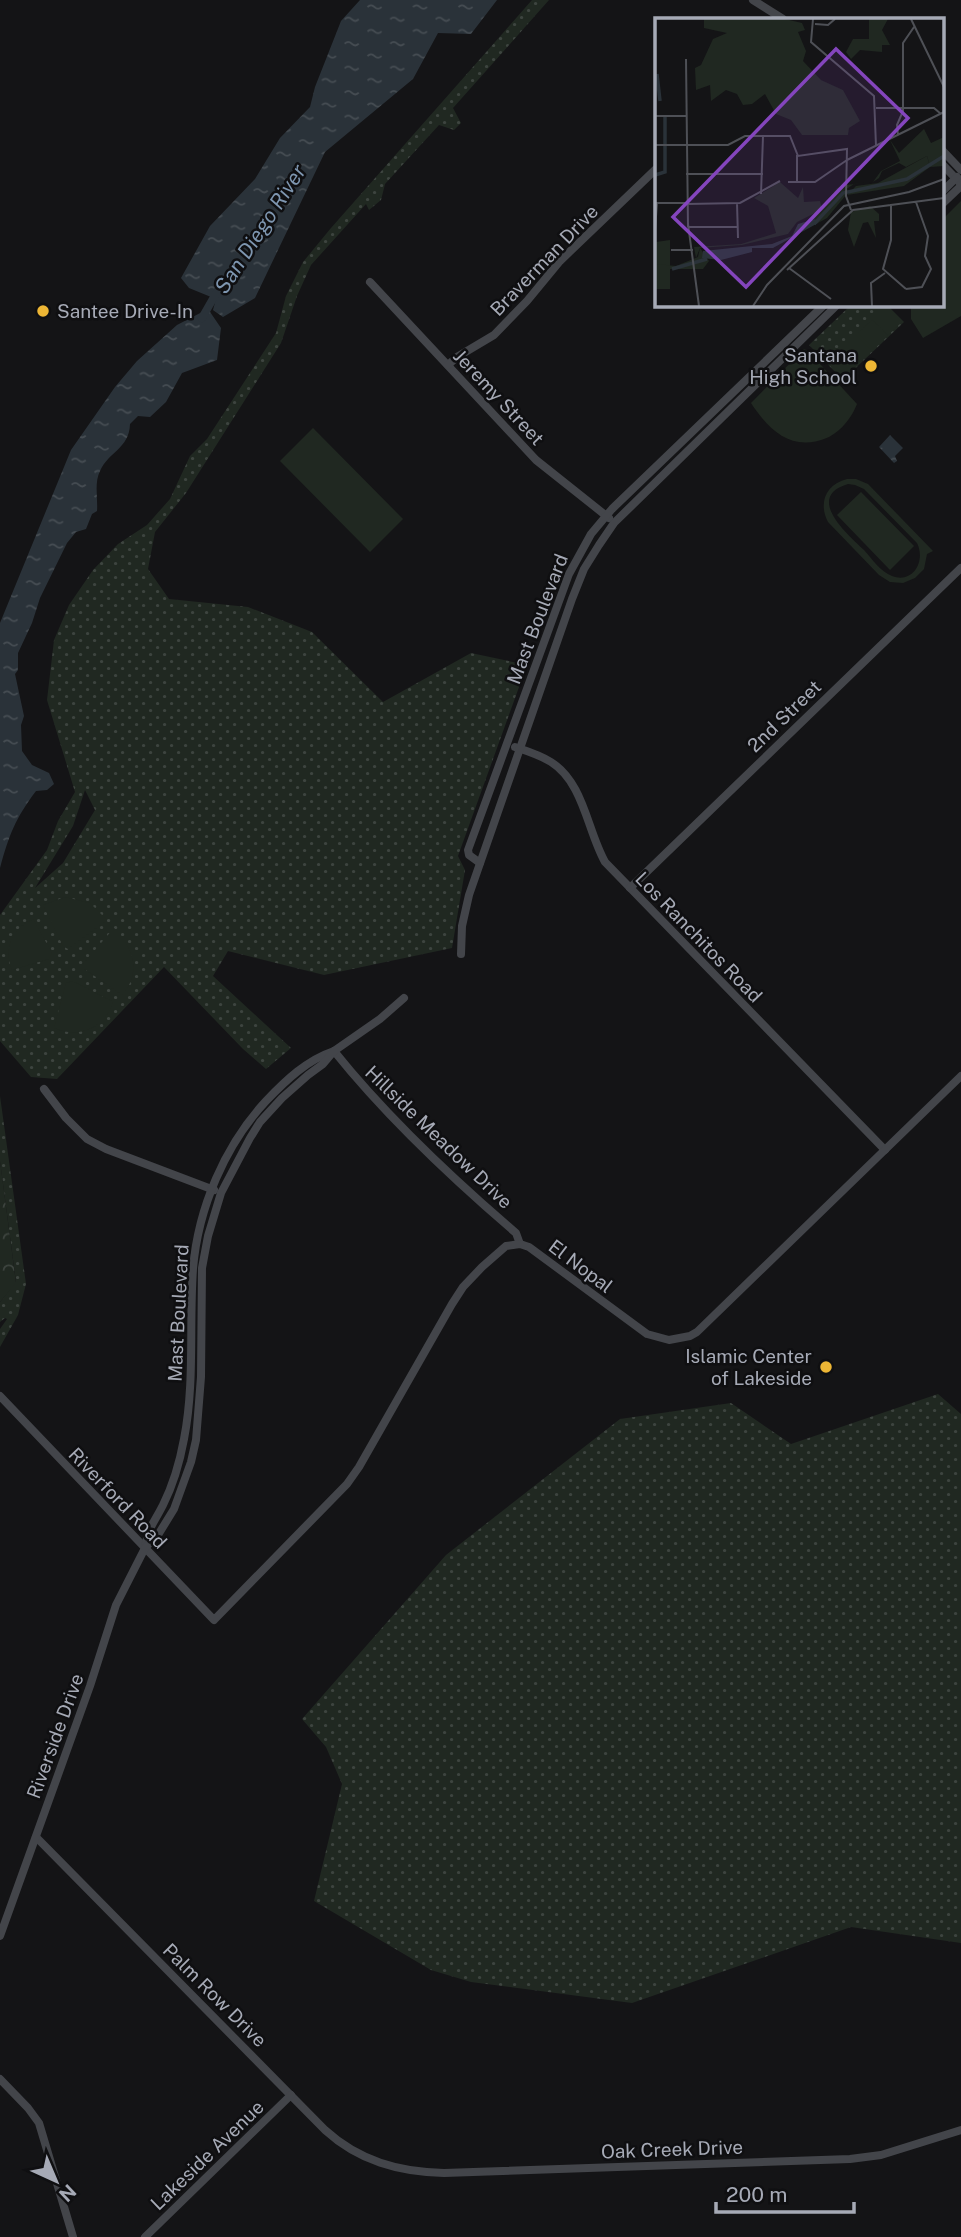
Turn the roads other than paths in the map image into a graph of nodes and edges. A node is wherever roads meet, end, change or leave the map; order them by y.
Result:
1 (753, 0) edge
2 (781, 18) edge
3 (944, 153) edge
4 (944, 166) edge
5 (655, 170) edge
6 (960, 178) edge
7 (944, 190) edge
8 (944, 201) edge
9 (370, 282) dead end
10 (823, 306) edge
11 (836, 306) edge
12 (448, 365) junction
13 (606, 516) junction
14 (614, 523) junction
15 (961, 568) edge
16 (507, 744) junction
17 (520, 749) junction
18 (480, 863) junction
19 (630, 888) junction
20 (461, 954) dead end
21 (404, 998) dead end
22 (334, 1051) junction
23 (961, 1076) edge
24 (44, 1089) dead end
25 (885, 1150) junction
26 (216, 1191) junction
27 (520, 1244) junction
28 (0, 1396) edge
29 (145, 1548) junction
30 (214, 1620) joint
31 (36, 1837) junction
32 (0, 1936) edge
33 (0, 2079) edge
34 (291, 2095) junction
35 (961, 2130) edge
36 (380, 2164) joint
37 (73, 2237) edge
38 (145, 2237) edge

1 - 2 street
3 - 6 street
4 - 6 street
5 - 12 street, Braverman Drive
6 - 7 street
6 - 8 street
9 - 12 street, Jeremy Street
10 - 13 street, Mast Boulevard
11 - 14 street, Mast Boulevard
12 - 13 street, Jeremy Street
13 - 14 street, Jeremy Street
13 - 16 street, Mast Boulevard
14 - 17 street, Mast Boulevard
15 - 19 street, 2nd Street
16 - 17 street, Los Ranchitos Road
16 - 18 street, Mast Boulevard
17 - 18 street, Mast Boulevard
17 - 19 street, Los Ranchitos Road
18 - 20 street, Mast Boulevard
19 - 25 street, Los Ranchitos Road
21 - 22 street, Mast Boulevard
22 - 26 street, Mast Boulevard
22 - 27 street, Hillside Meadow Drive
23 - 25 street, El Nopal
24 - 26 street
25 - 27 street, El Nopal
26 - 29 street, Mast Boulevard
27 - 30 street, El Nopal
28 - 29 street, Riverford Road
29 - 30 street, Riverford Road
29 - 31 street, Riverside Drive
31 - 32 street, Riverside Drive
31 - 34 street, Palm Row Drive
33 - 37 street
34 - 36 street, Palm Row Drive
34 - 38 street, Lakeside Avenue
35 - 36 street, Oak Creek Drive

